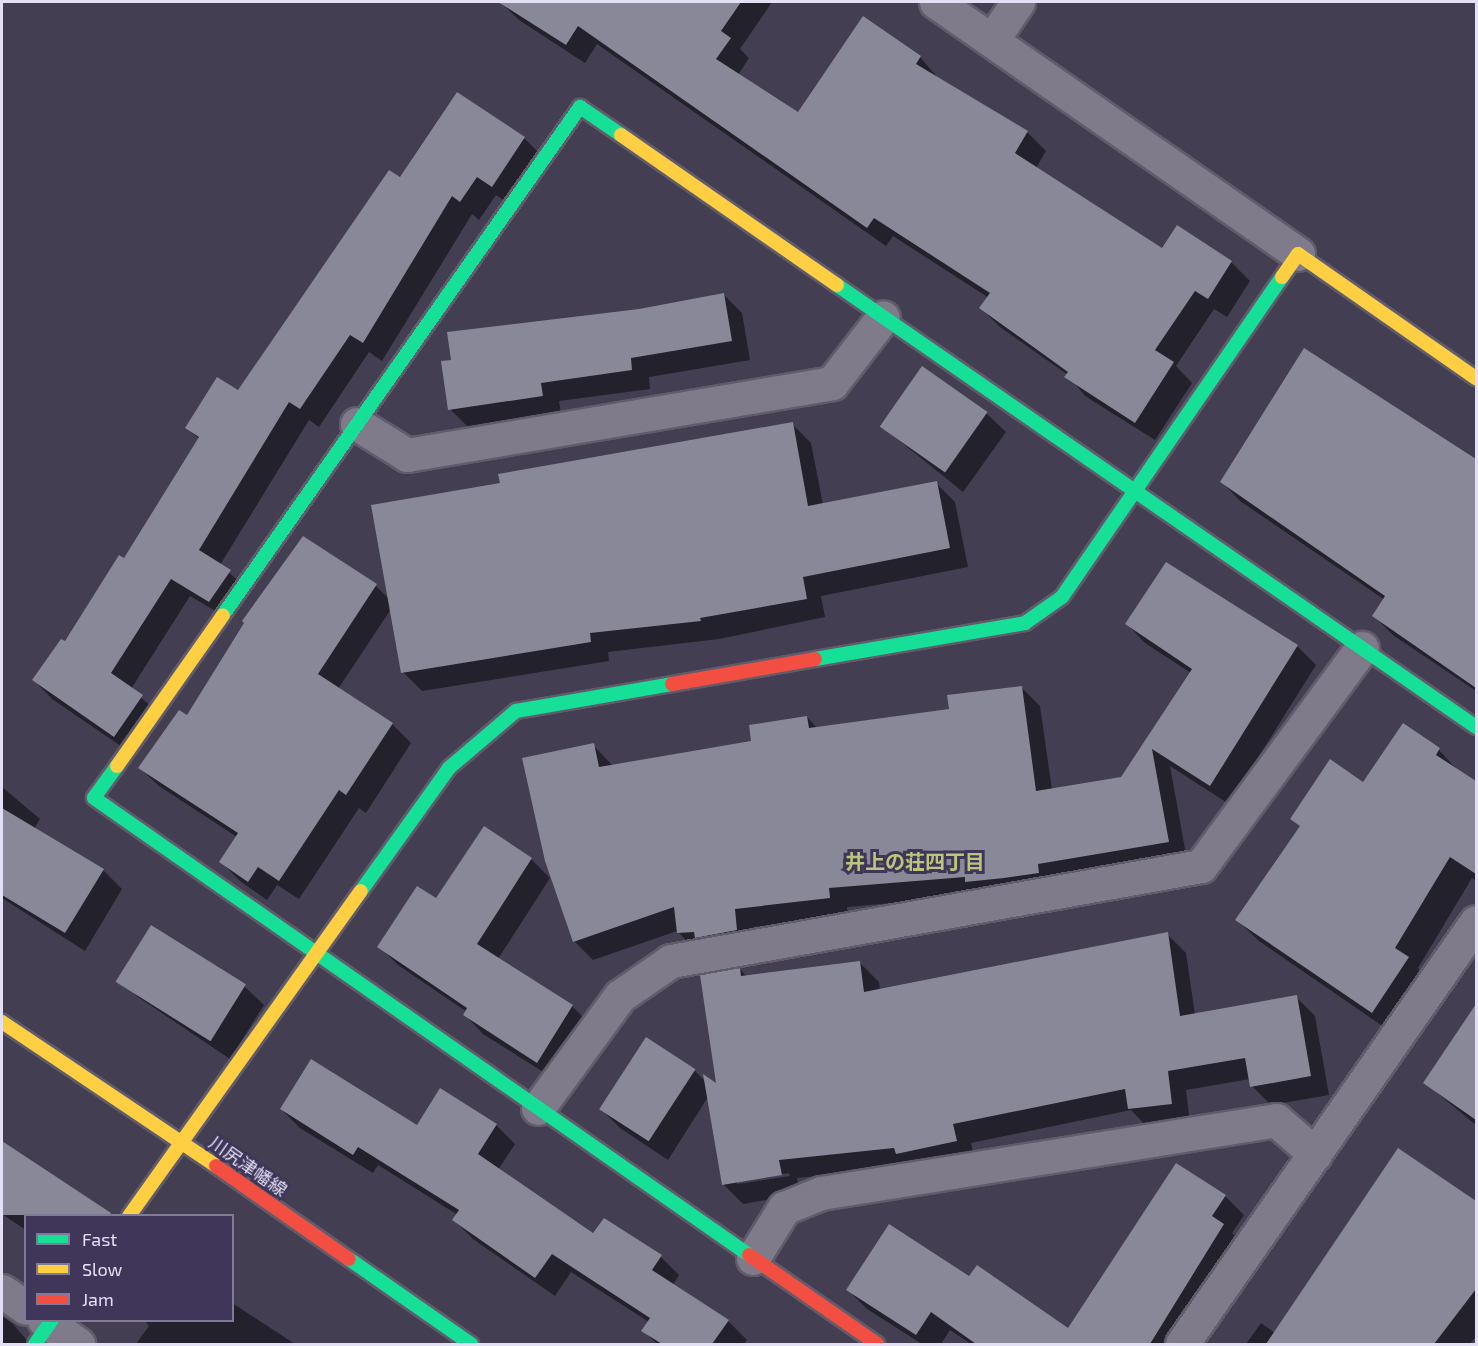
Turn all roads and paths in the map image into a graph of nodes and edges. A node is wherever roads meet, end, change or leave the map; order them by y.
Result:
1 (936, 2) edge
2 (1018, 2) edge
3 (992, 40) junction
4 (1298, 254) junction
5 (883, 317) junction
6 (1476, 378) edge
7 (357, 424) junction
8 (1134, 490) junction
9 (1362, 648) junction
10 (1476, 727) edge
11 (1476, 922) edge
12 (317, 954) junction
13 (2, 1022) edge
14 (538, 1108) junction
15 (183, 1143) junction
16 (1315, 1154) junction
17 (130, 1214) edge
18 (753, 1258) junction
19 (2, 1291) edge
20 (24, 1310) edge
21 (41, 1324) edge
22 (78, 1344) edge
23 (471, 1344) edge
24 (877, 1344) edge
25 (1182, 1344) edge

1 - 3 street
2 - 3 street
3 - 4 street
4 - 6 street
4 - 8 street
5 - 7 street
5 - 7 street
5 - 8 street
7 - 12 street
8 - 9 street
8 - 12 street
9 - 10 street
9 - 14 street
11 - 16 street
12 - 14 street
12 - 15 street
13 - 15 street, 川尻津幡線
14 - 18 street
15 - 17 street
15 - 23 street, 川尻津幡線
16 - 18 street
16 - 25 street
18 - 24 street
19 - 20 street
21 - 22 street

